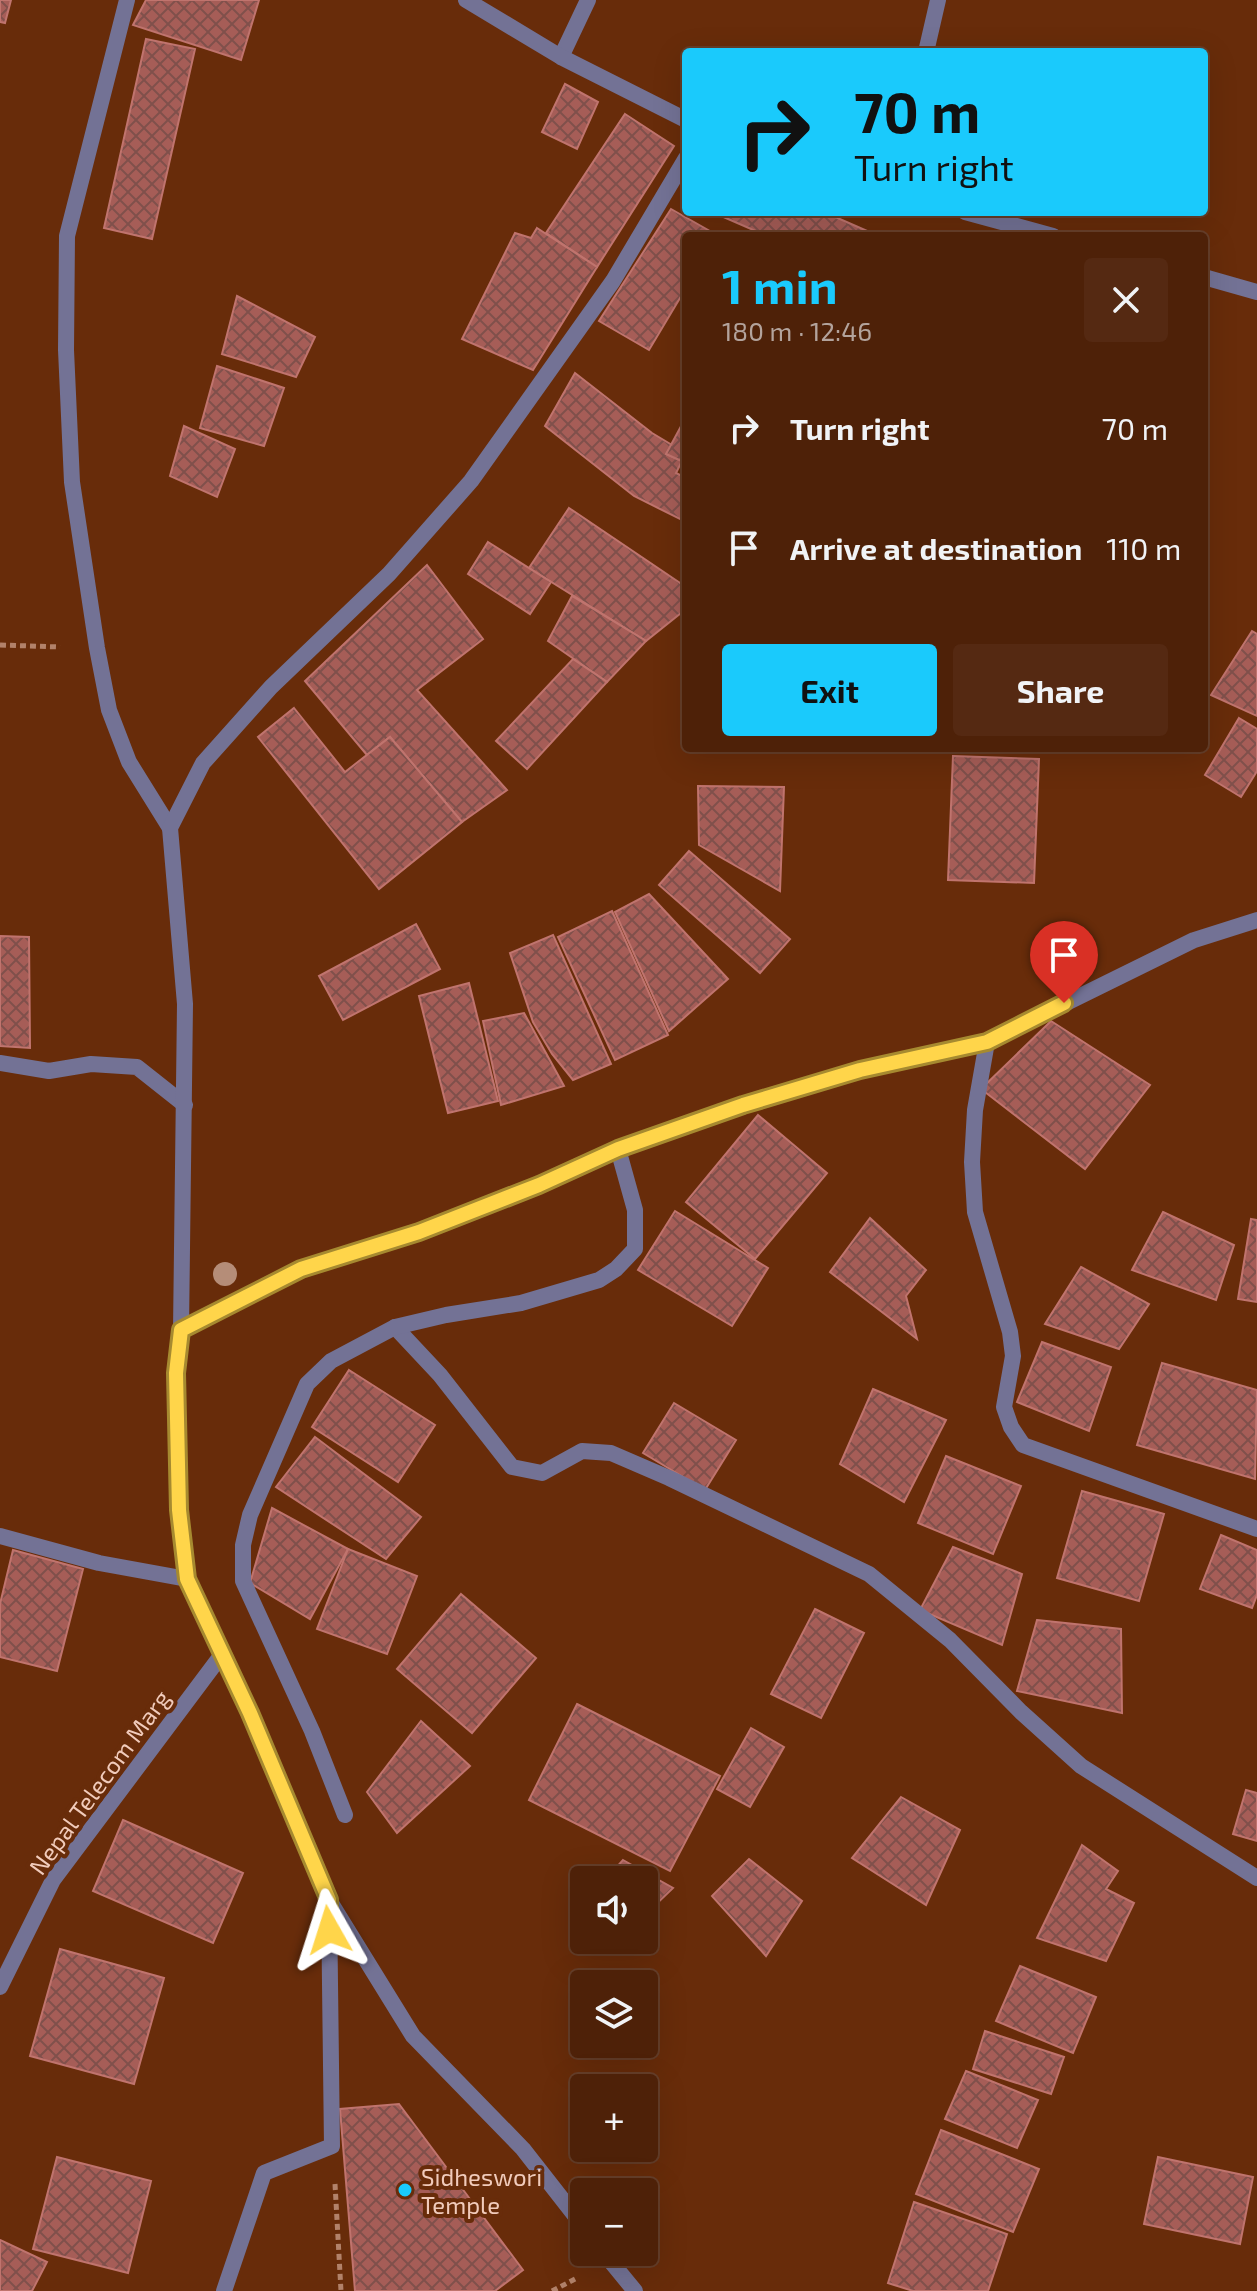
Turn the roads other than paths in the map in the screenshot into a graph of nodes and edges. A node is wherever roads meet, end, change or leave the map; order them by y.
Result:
1 (127, 0) edge
2 (466, 0) edge
3 (588, 0) edge
4 (938, 0) edge
5 (927, 48) edge
6 (561, 57) junction
7 (682, 118) edge
8 (682, 165) edge
9 (980, 216) edge
10 (1038, 232) edge
11 (1208, 278) edge
12 (1257, 292) edge
13 (170, 828) junction
14 (1257, 920) edge
15 (987, 1042) junction
16 (0, 1063) edge
17 (185, 1105) junction
18 (618, 1149) junction
19 (395, 1327) junction
20 (181, 1330) junction
21 (1257, 1529) edge
22 (0, 1536) edge
23 (187, 1579) junction
24 (223, 1653) junction
25 (345, 1815) dead end
26 (1257, 1878) edge
27 (329, 1900) junction
28 (0, 1987) edge
29 (570, 2209) edge
30 (614, 2266) edge
31 (224, 2291) edge
32 (635, 2291) edge

1 - 13 street
2 - 6 street
3 - 6 street
4 - 5 street
6 - 7 street
8 - 13 street
9 - 10 street
11 - 12 street
13 - 17 street
14 - 15 street
15 - 18 street
15 - 21 street
16 - 17 street
17 - 20 street
18 - 19 street
18 - 20 street
19 - 25 street
19 - 26 street
20 - 23 street
22 - 23 street
23 - 24 street
24 - 27 street
24 - 28 street, Nepal Telecom Marg
27 - 29 street
27 - 31 street
30 - 32 street

